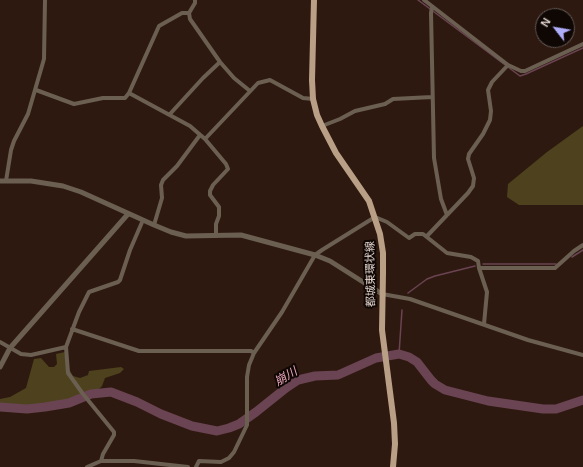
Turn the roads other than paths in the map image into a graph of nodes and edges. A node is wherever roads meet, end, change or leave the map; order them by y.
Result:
1 (45, 0) edge
2 (195, 0) edge
3 (314, 0) edge
4 (424, 0) edge
5 (432, 7) junction
6 (189, 13) junction
7 (583, 44) edge
8 (220, 62) junction
9 (508, 66) junction
10 (36, 90) junction
11 (250, 91) junction
12 (129, 93) junction
13 (432, 97) junction
14 (313, 99) junction
15 (170, 114) junction
16 (322, 126) junction
17 (200, 135) junction
18 (205, 139) junction
19 (0, 181) edge
20 (6, 181) junction
21 (128, 214) junction
22 (447, 215) junction
23 (375, 217) junction
24 (143, 220) junction
25 (154, 225) junction
26 (216, 236) junction
27 (427, 236) junction
28 (583, 245) edge
29 (316, 255) junction
30 (479, 268) junction
31 (382, 294) junction
32 (484, 324) junction
33 (72, 329) junction
34 (0, 342) edge
35 (66, 347) junction
36 (10, 348) junction
37 (254, 353) junction
38 (583, 355) edge
39 (0, 367) edge
40 (101, 461) junction
41 (87, 467) edge
42 (188, 467) edge
43 (196, 467) edge
44 (393, 467) edge

1 - 10 street
2 - 6 street
3 - 14 main road, 都城東環状線
4 - 5 street
5 - 9 street
5 - 13 street
6 - 8 street
6 - 12 street
7 - 9 street
8 - 11 street
8 - 15 street
9 - 22 street
10 - 12 street
10 - 20 street
11 - 14 street
11 - 18 street
12 - 15 street
13 - 16 street
13 - 22 street
14 - 16 main road, 都城東環状線
15 - 17 street
16 - 23 main road, 都城東環状線
17 - 18 street
17 - 25 street
18 - 26 street
19 - 20 street
20 - 21 street
21 - 24 street
21 - 36 street
22 - 27 street
23 - 27 street
23 - 29 street
23 - 31 main road, 都城東環状線
24 - 25 street
24 - 33 street
25 - 26 street
26 - 29 street
27 - 30 street
28 - 30 street
29 - 31 street
29 - 37 street
30 - 32 street
31 - 32 street
31 - 44 main road, 都城東環状線
32 - 38 street
33 - 35 street
33 - 37 street
34 - 36 street
35 - 36 street
35 - 40 street
36 - 39 street
37 - 43 street
40 - 41 street
40 - 42 street

